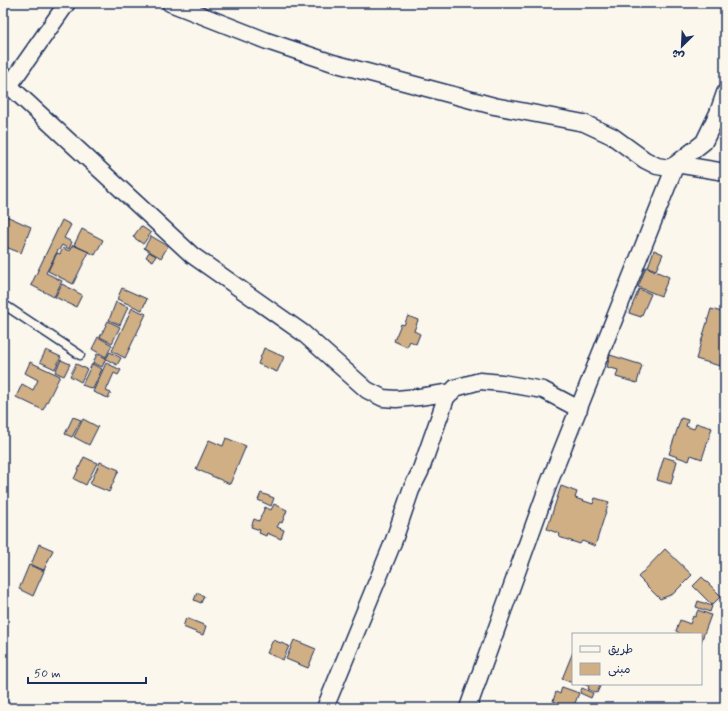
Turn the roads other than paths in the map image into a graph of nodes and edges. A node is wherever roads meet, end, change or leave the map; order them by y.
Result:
1 (68, 3) edge
2 (170, 3) edge
3 (6, 83) edge
4 (725, 93) edge
5 (676, 164) junction
6 (725, 172) edge
7 (3, 304) edge
8 (80, 355) dead end
9 (452, 392) junction
10 (579, 409) junction
11 (325, 708) edge
12 (468, 708) edge

1 - 3 street
2 - 5 street
3 - 9 street
4 - 5 street
5 - 6 street
5 - 10 street
7 - 8 lane
9 - 10 street
9 - 11 street
10 - 12 street

